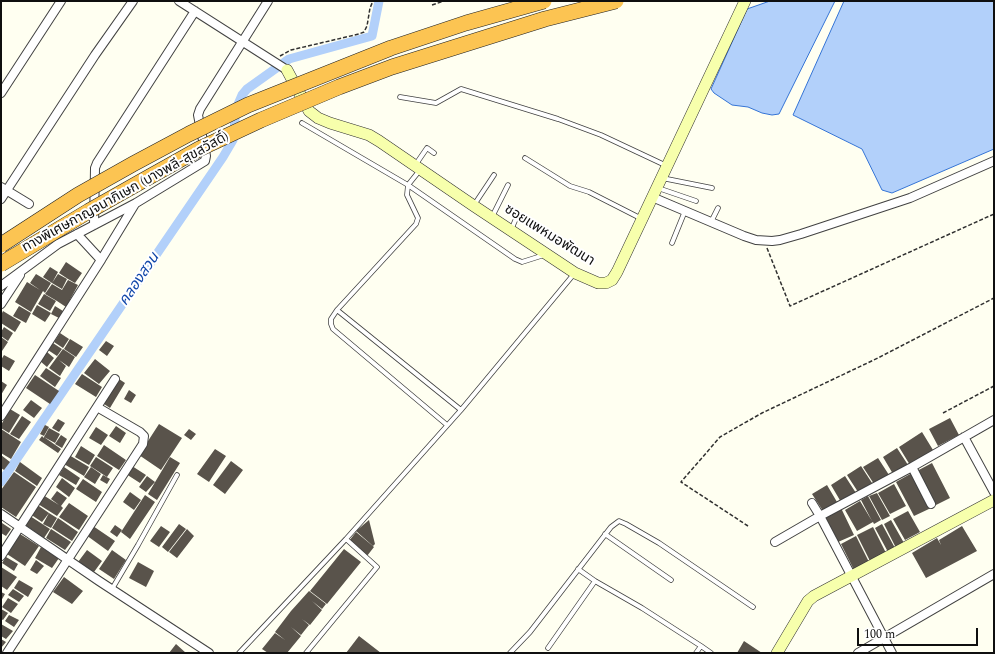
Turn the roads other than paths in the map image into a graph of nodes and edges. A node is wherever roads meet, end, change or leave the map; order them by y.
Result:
1 (61, 1) edge
2 (133, 1) edge
3 (179, 1) edge
4 (268, 1) edge
5 (544, 1) edge
6 (616, 1) edge
7 (745, 1) edge
8 (195, 11) junction
9 (242, 41) junction
10 (287, 70) joint
11 (1, 93) edge
12 (400, 97) dead end
13 (302, 123) dead end
14 (434, 153) dead end
15 (525, 158) dead end
16 (994, 161) edge
17 (667, 166) junction
18 (417, 168) junction
19 (494, 175) dead end
20 (508, 185) dead end
21 (408, 186) junction
22 (657, 188) junction
23 (712, 188) dead end
24 (4, 189) edge
25 (1, 199) edge
26 (696, 201) dead end
27 (136, 203) junction
28 (29, 204) dead end
29 (474, 206) junction
30 (718, 208) dead end
31 (685, 211) junction
32 (518, 214) dead end
33 (492, 218) junction
34 (642, 219) junction
35 (711, 222) junction
36 (94, 225) junction
37 (510, 231) junction
38 (78, 234) junction
39 (672, 243) dead end
40 (1, 244) edge
41 (547, 254) junction
42 (101, 260) junction
43 (1, 264) edge
44 (24, 269) junction
45 (575, 273) junction
46 (1, 286) edge
47 (1, 304) edge
48 (337, 310) junction
49 (115, 380) dead end
50 (97, 407) junction
51 (460, 410) junction
52 (1, 416) edge
53 (994, 420) edge
54 (447, 425) junction
55 (964, 437) junction
56 (912, 467) junction
57 (177, 475) dead end
58 (994, 492) edge
59 (994, 500) edge
60 (812, 503) dead end
61 (931, 504) dead end
62 (1, 514) edge
63 (820, 516) junction
64 (20, 527) junction
65 (605, 534) junction
66 (346, 539) junction
67 (775, 542) dead end
68 (1, 556) edge
69 (67, 559) junction
70 (578, 569) junction
71 (994, 574) edge
72 (852, 576) junction
73 (671, 580) dead end
74 (595, 581) junction
75 (112, 589) junction
76 (753, 607) dead end
77 (884, 638) junction
78 (701, 646) junction
79 (548, 648) dead end
80 (7, 653) edge
81 (209, 653) edge
82 (240, 653) edge
83 (306, 653) edge
84 (510, 653) edge
85 (696, 653) edge
86 (711, 653) edge
87 (778, 653) edge
88 (858, 653) edge
89 (892, 653) edge

1 - 11 street
2 - 24 street
3 - 8 street
4 - 9 street
5 - 40 highway, ทางพิเศษกาญจนาภิเษก (บางพลี-สุขสวัสดิ์), bridge
6 - 43 highway, ทางพิเศษกาญจนาภิเษก (บางพลี-สุขสวัสดิ์), bridge
7 - 17 street, ซอยแพหมอพัฒนา
8 - 9 street
8 - 36 street
9 - 10 street
9 - 27 street
10 - 18 street, ซอยแพหมอพัฒนา
12 - 17 lane
13 - 21 lane
14 - 18 lane
15 - 34 lane
16 - 35 street
17 - 22 street, ซอยแพหมอพัฒนา
18 - 21 lane
18 - 29 street, ซอยแพหมอพัฒนา
19 - 29 lane
20 - 33 lane
21 - 41 lane
21 - 48 lane
22 - 23 lane
22 - 26 lane
22 - 31 street
22 - 34 street, ซอยแพหมอพัฒนา
24 - 25 street
24 - 28 street
27 - 36 street
27 - 42 street
29 - 33 street, ซอยแพหมอพัฒนา
30 - 35 lane
31 - 35 street
31 - 39 lane
32 - 37 lane
33 - 37 street, ซอยแพหมอพัฒนา
34 - 45 street, ซอยแพหมอพัฒนา
36 - 38 street
37 - 41 street, ซอยแพหมอพัฒนา
38 - 42 street
38 - 44 street
41 - 45 street, ซอยแพหมอพัฒนา
42 - 52 street
44 - 46 street
44 - 47 street
45 - 51 lane
48 - 51 lane
48 - 54 lane
49 - 50 street
50 - 64 street
50 - 69 street
51 - 54 lane
53 - 55 street
54 - 66 lane
55 - 56 street
55 - 58 street
56 - 61 street
56 - 63 street
57 - 75 lane
59 - 72 street
60 - 63 street
62 - 64 street
63 - 67 street
63 - 72 street
64 - 68 street
64 - 69 street
65 - 70 lane
65 - 73 lane
65 - 76 lane
66 - 82 lane
66 - 83 lane
69 - 75 street
69 - 80 street
70 - 74 lane
70 - 84 lane
71 - 77 street
72 - 77 street
72 - 87 street
74 - 78 lane
74 - 79 lane
75 - 81 street
77 - 88 street
77 - 89 street
78 - 85 lane
78 - 86 lane

